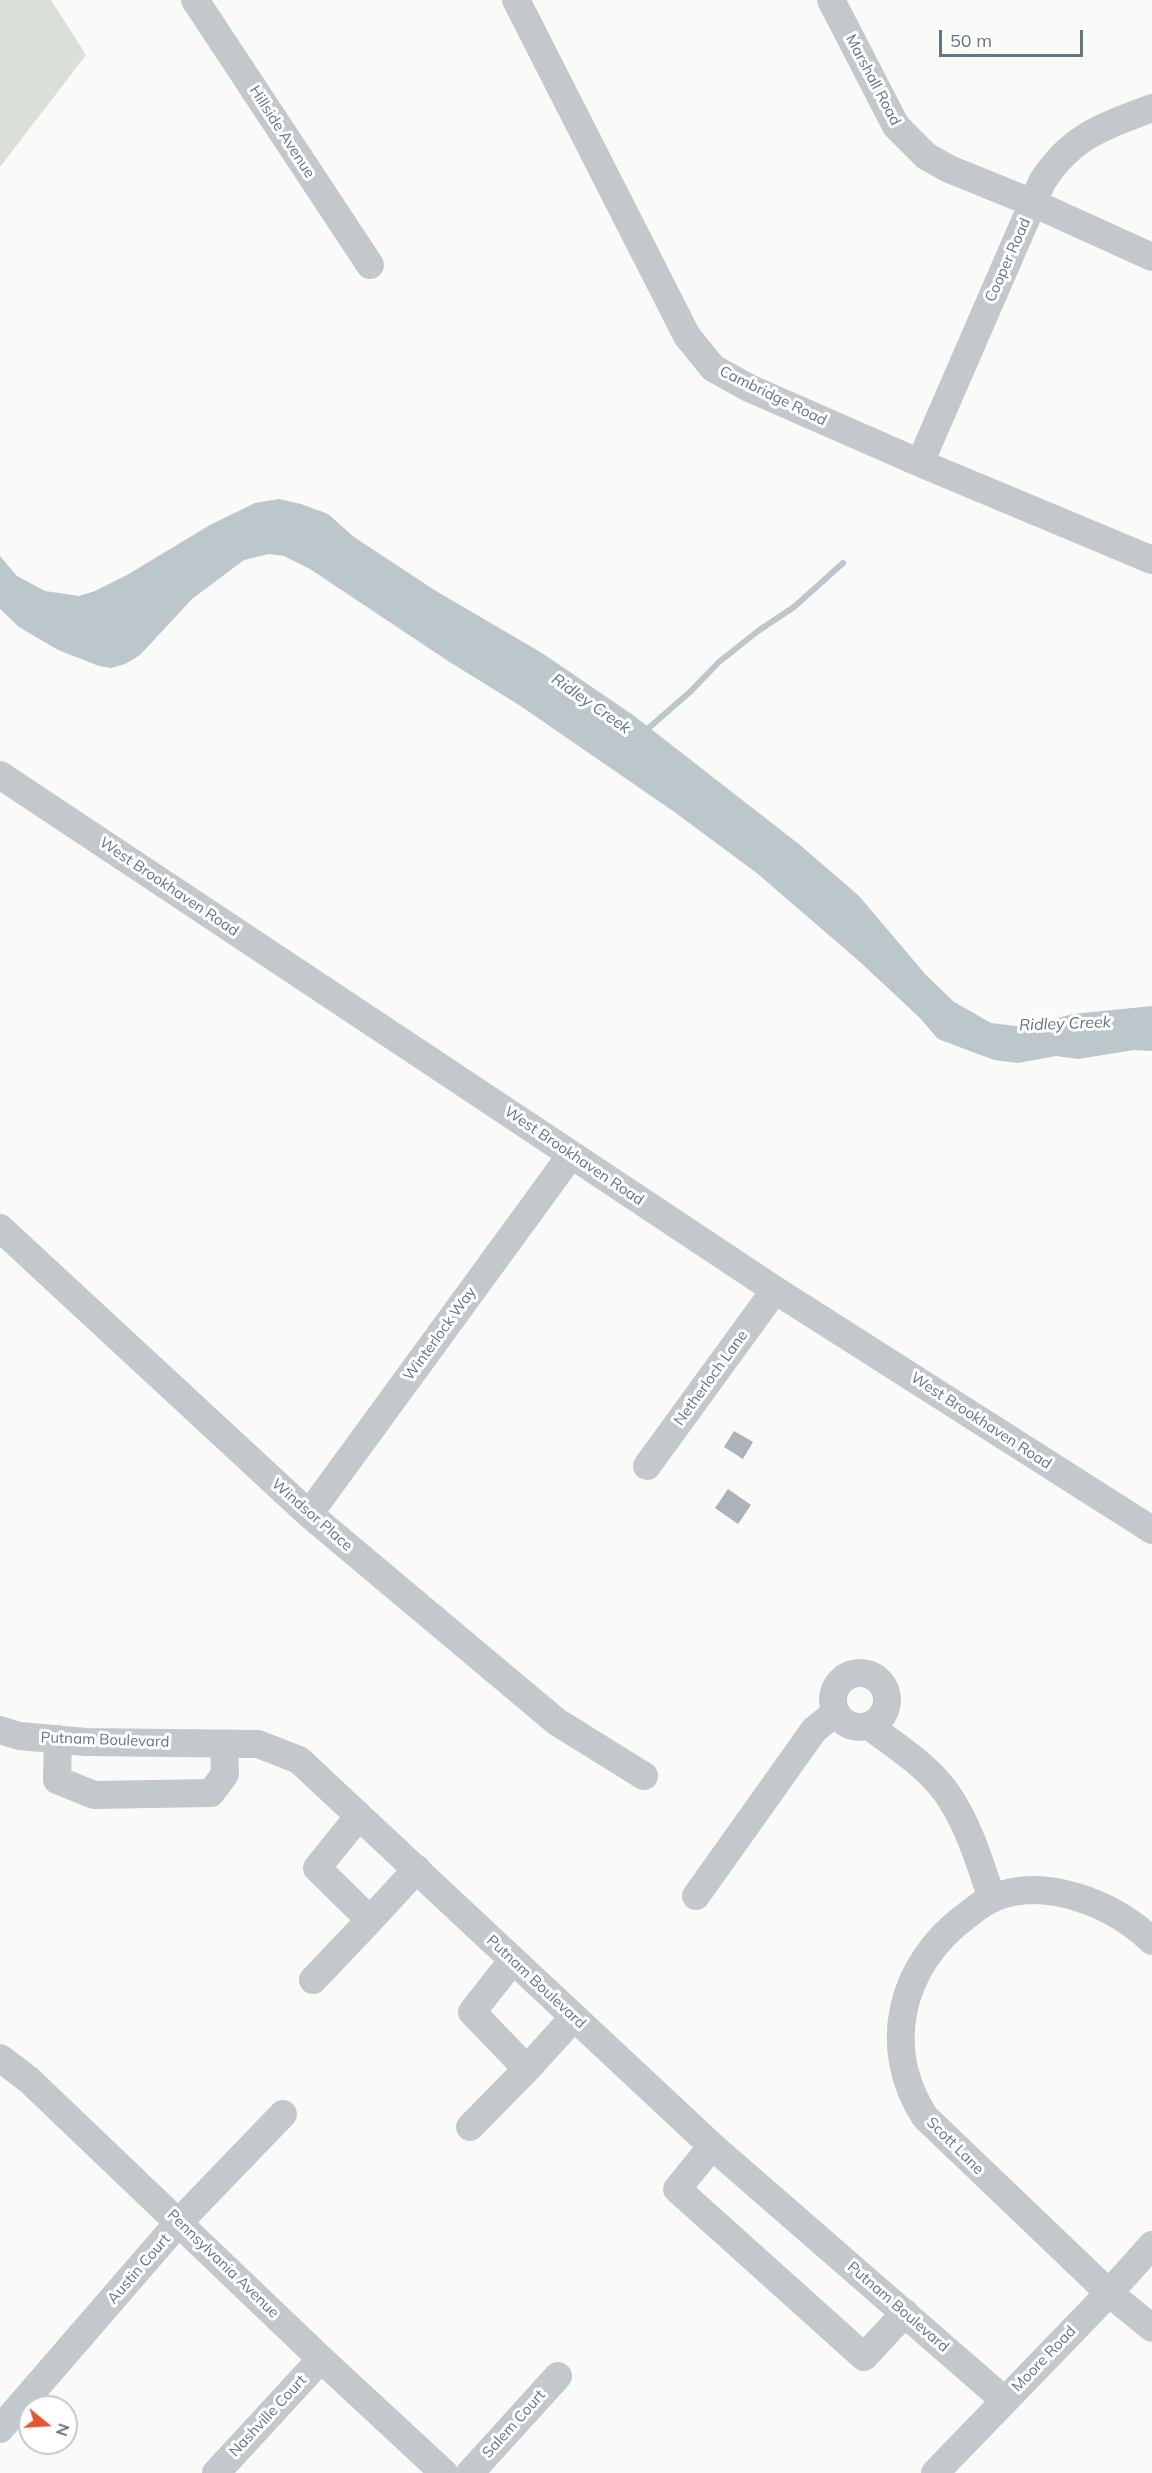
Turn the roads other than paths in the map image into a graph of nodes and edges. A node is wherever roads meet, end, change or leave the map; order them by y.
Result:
1 (195, 0) edge
2 (516, 0) edge
3 (831, 0) edge
4 (1152, 108) edge
5 (1033, 203) junction
6 (1152, 257) edge
7 (370, 265) dead end
8 (920, 463) junction
9 (1152, 560) edge
10 (0, 775) edge
11 (571, 1155) junction
12 (0, 1228) edge
13 (775, 1290) junction
14 (647, 1466) dead end
15 (309, 1514) junction
16 (1152, 1530) edge
17 (836, 1712) junction
18 (869, 1726) junction
19 (0, 1730) edge
20 (58, 1739) junction
21 (224, 1744) junction
22 (644, 1776) dead end
23 (359, 1815) junction
24 (417, 1869) junction
25 (696, 1896) dead end
26 (992, 1899) junction
27 (370, 1920) junction
28 (1152, 1941) edge
29 (513, 1960) junction
30 (314, 1980) dead end
31 (574, 2017) junction
32 (0, 2058) edge
33 (527, 2068) junction
34 (283, 2114) dead end
35 (470, 2127) dead end
36 (712, 2146) junction
37 (179, 2222) junction
38 (1152, 2245) edge
39 (1109, 2293) junction
40 (905, 2313) junction
41 (1152, 2328) edge
42 (321, 2359) junction
43 (558, 2376) dead end
44 (1005, 2400) junction
45 (0, 2429) edge
46 (949, 2468) edge
47 (216, 2473) edge
48 (444, 2473) edge
49 (470, 2473) edge

1 - 7 street, Hillside Avenue
2 - 8 street, Cambridge Road
3 - 5 street, Marshall Road
4 - 5 street, Cooper Road
5 - 6 street, Marshall Road
5 - 8 street, Cooper Road
8 - 9 street, Cambridge Road
10 - 11 street, West Brookhaven Road
11 - 13 street, West Brookhaven Road
11 - 15 street, Winterlock Way
12 - 15 street, Windsor Place
13 - 14 street, Netherloch Lane
13 - 16 street, West Brookhaven Road
15 - 22 street, Windsor Place
17 - 18 street
17 - 18 street
17 - 25 street
18 - 26 street
19 - 20 street, Putnam Boulevard
20 - 21 street, Putnam Boulevard
20 - 21 street
21 - 23 street, Putnam Boulevard
23 - 24 street, Putnam Boulevard
23 - 27 street
24 - 27 street
24 - 29 street, Putnam Boulevard
26 - 28 street
26 - 39 street, Scott Lane
27 - 30 street
29 - 31 street, Putnam Boulevard
29 - 33 street
31 - 33 street
31 - 36 street, Putnam Boulevard
32 - 37 street, Pennsylvania Avenue
33 - 35 street
34 - 37 street, Austin Court
36 - 40 street, Putnam Boulevard
36 - 40 street
37 - 42 street, Pennsylvania Avenue
37 - 45 street, Austin Court
38 - 39 street, Moore Road
39 - 41 street, Scott Lane
39 - 44 street, Moore Road
40 - 44 street, Putnam Boulevard
42 - 47 street, Nashville Court
42 - 48 street, Pennsylvania Avenue
43 - 49 street, Salem Court
44 - 46 street, Moore Road

